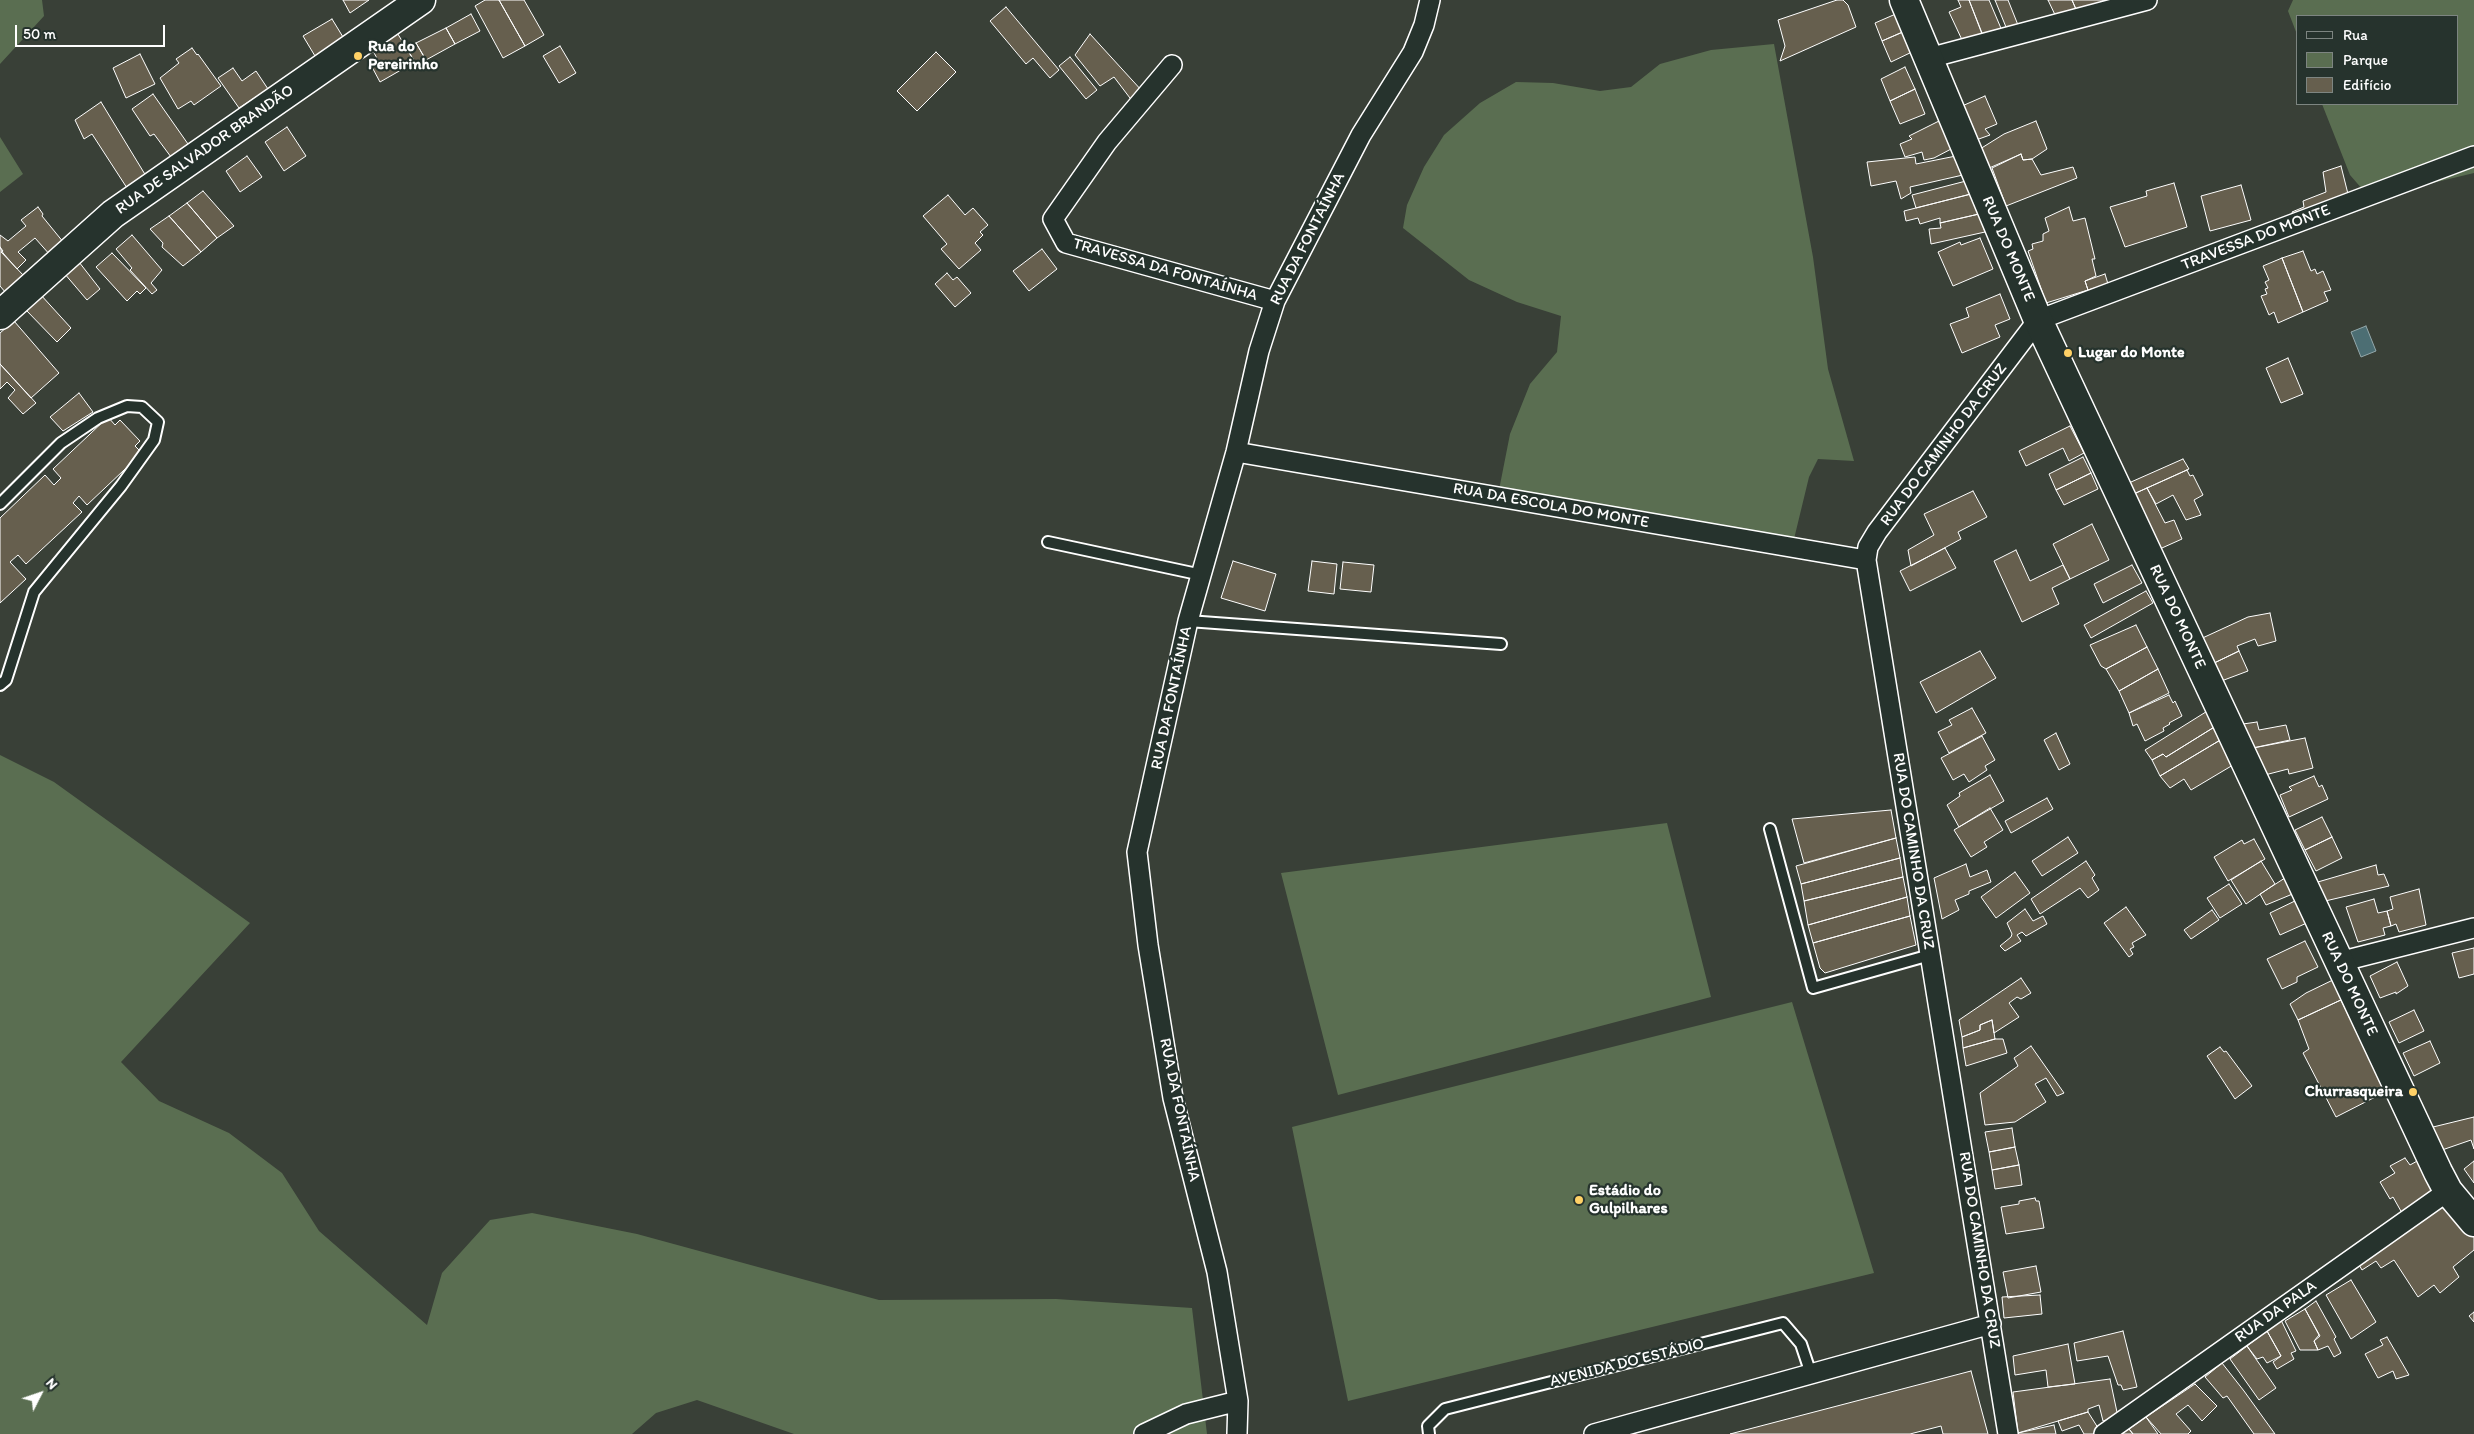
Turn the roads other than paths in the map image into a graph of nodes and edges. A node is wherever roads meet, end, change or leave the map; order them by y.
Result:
1 (1430, 0) edge
2 (1904, 0) edge
3 (2147, 0) edge
4 (417, 1) edge
5 (1929, 58) junction
6 (1172, 65) dead end
7 (2474, 156) edge
8 (1275, 301) junction
9 (0, 315) edge
10 (2038, 320) junction
11 (1236, 452) junction
12 (0, 504) edge
13 (1048, 542) dead end
14 (1866, 560) junction
15 (1202, 576) junction
16 (1188, 621) junction
17 (1501, 644) dead end
18 (0, 685) edge
19 (1770, 829) dead end
20 (2474, 928) edge
21 (1930, 955) junction
22 (2339, 962) junction
23 (2448, 1191) junction
24 (2474, 1222) edge
25 (1991, 1324) junction
26 (1811, 1374) junction
27 (1238, 1401) junction
28 (1144, 1434) edge
29 (1237, 1434) edge
30 (1429, 1434) edge
31 (1594, 1434) edge
32 (2008, 1434) edge
33 (2104, 1434) edge

1 - 8 street, RUA DA FONTAÍNHA
2 - 5 street, RUA DO MONTE
3 - 5 street
4 - 9 street, RUA DE SALVADOR BRANDÃO
5 - 10 street, RUA DO MONTE
6 - 8 street, TRAVESSA DA FONTAÍNHA
7 - 10 street, TRAVESSA DO MONTE
8 - 11 street, RUA DA FONTAÍNHA
10 - 14 street, RUA DO CAMINHO DA CRUZ
10 - 22 street, RUA DO MONTE
11 - 14 street, RUA DA ESCOLA DO MONTE
11 - 15 street, RUA DA FONTAÍNHA
12 - 18 lane
13 - 15 lane
14 - 21 street, RUA DO CAMINHO DA CRUZ
15 - 16 street, RUA DA FONTAÍNHA
16 - 17 lane
16 - 27 street, RUA DA FONTAÍNHA
19 - 21 lane
20 - 22 street
21 - 25 street, RUA DO CAMINHO DA CRUZ
22 - 23 street, RUA DO MONTE
23 - 24 street, RUA DO MONTE
23 - 33 street, RUA DA PALA
25 - 26 street
25 - 32 street, RUA DO CAMINHO DA CRUZ
26 - 30 lane, AVENIDA DO ESTÁDIO
26 - 31 street
27 - 28 street
27 - 29 street, RUA DA FONTAÍNHA

